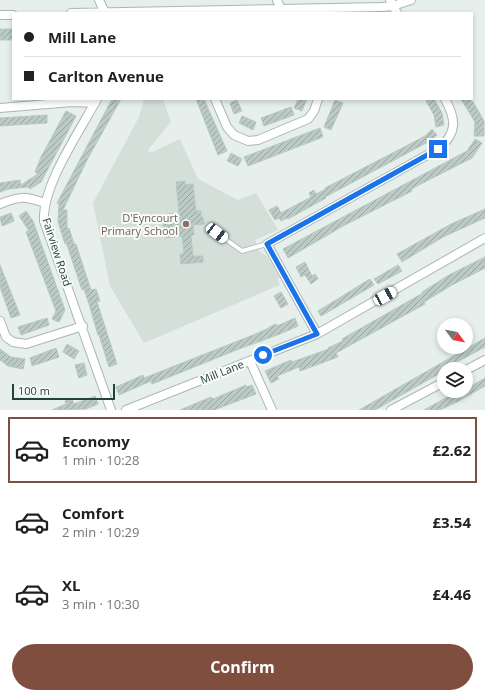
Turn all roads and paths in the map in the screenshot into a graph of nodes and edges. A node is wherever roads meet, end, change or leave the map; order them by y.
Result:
1 (99, 0) edge
2 (277, 0) edge
3 (411, 0) edge
4 (393, 6) edge
5 (282, 11) edge
6 (105, 12) edge
7 (196, 12) edge
8 (0, 15) edge
9 (12, 15) edge
10 (215, 100) edge
11 (318, 100) edge
12 (444, 100) edge
13 (96, 101) edge
14 (0, 108) edge
15 (45, 203) junction
16 (0, 204) edge
17 (217, 233) dead end
18 (485, 238) edge
19 (267, 244) junction
20 (0, 321) edge
21 (83, 326) junction
22 (317, 334) junction
23 (485, 360) edge
24 (250, 361) junction
25 (473, 366) edge
26 (437, 386) edge
27 (112, 410) edge
28 (126, 410) edge
29 (272, 410) edge
30 (391, 410) edge

1 - 6 street
2 - 5 street
3 - 4 street
4 - 5 street
5 - 7 street
8 - 9 street
10 - 11 street
12 - 19 street
13 - 14 street
13 - 15 street, Fairview Road
15 - 16 street
15 - 21 street, Fairview Road
17 - 19 lane
18 - 22 street, Mill Lane
19 - 22 street
20 - 21 street
21 - 27 street, Fairview Road
22 - 24 street, Mill Lane
23 - 25 street
24 - 28 street, Mill Lane
24 - 29 street
26 - 30 street

